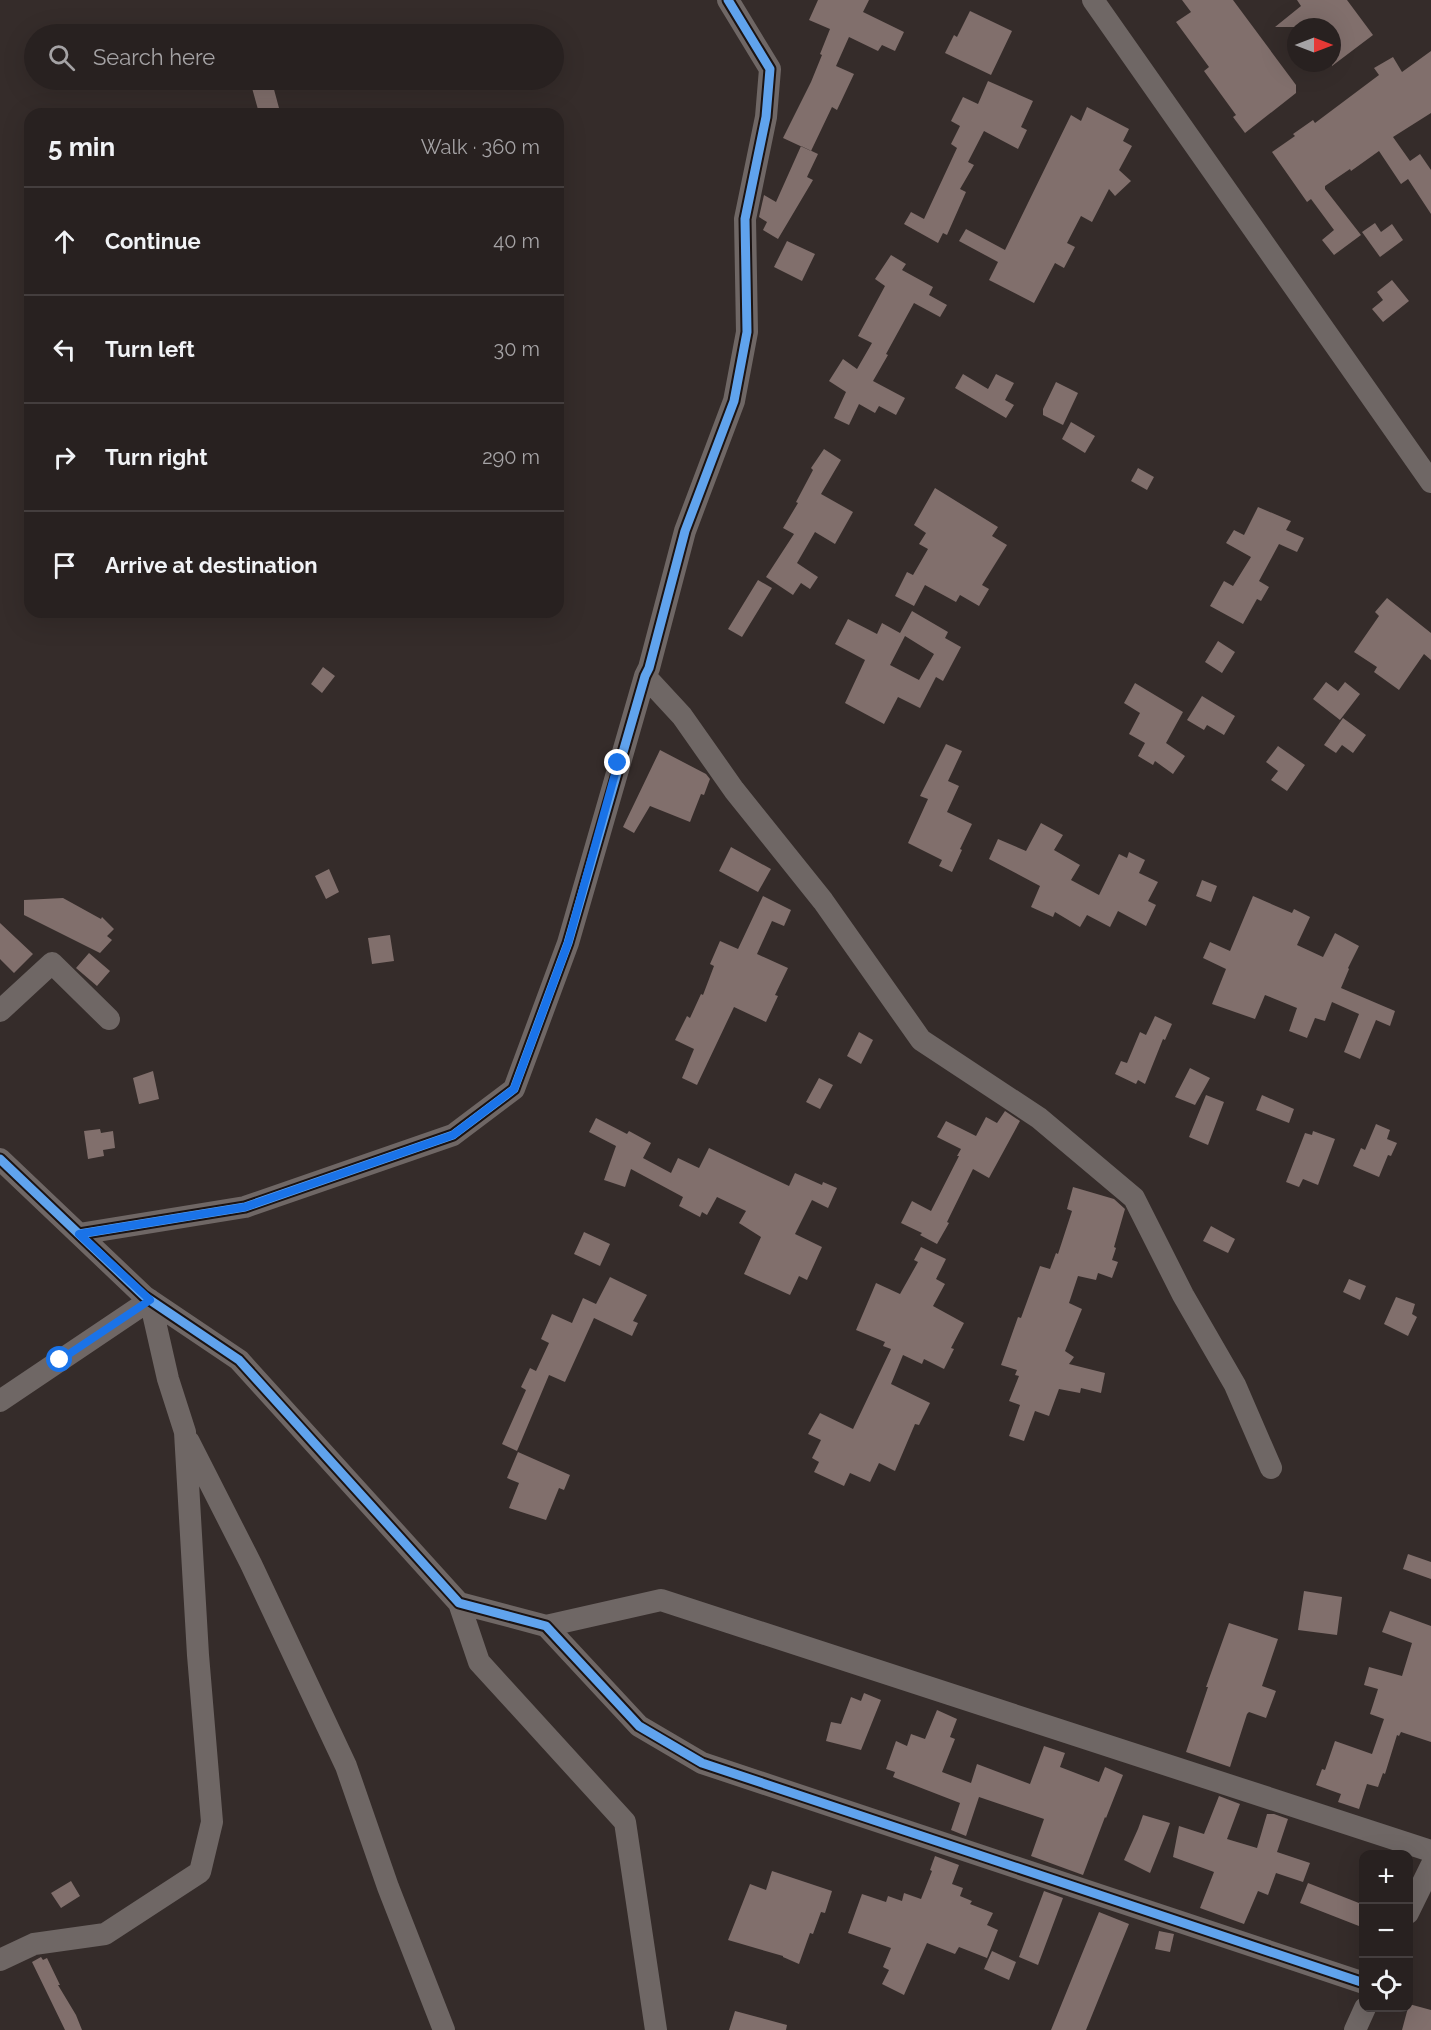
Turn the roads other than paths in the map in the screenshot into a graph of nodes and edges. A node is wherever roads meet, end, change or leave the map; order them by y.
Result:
1 (728, 0) edge
2 (1094, 0) edge
3 (1431, 482) edge
4 (645, 676) junction
5 (0, 1011) edge
6 (109, 1019) dead end
7 (0, 1159) edge
8 (79, 1234) junction
9 (150, 1300) junction
10 (0, 1401) edge
11 (185, 1432) junction
12 (1271, 1468) dead end
13 (459, 1603) junction
14 (546, 1626) junction
15 (1431, 1851) edge
16 (1431, 1866) edge
17 (1412, 1904) edge
18 (0, 1960) edge
19 (1359, 1981) edge
20 (1363, 2012) edge
21 (444, 2030) edge
22 (656, 2030) edge
23 (1355, 2030) edge

1 - 4 street
2 - 3 street
4 - 8 street
4 - 12 street
5 - 6 street
7 - 8 street
8 - 9 street
9 - 10 street
9 - 11 street
9 - 13 street
11 - 18 street
11 - 21 street
13 - 14 street
13 - 22 street
14 - 15 street
14 - 19 street
16 - 17 street
20 - 23 street

